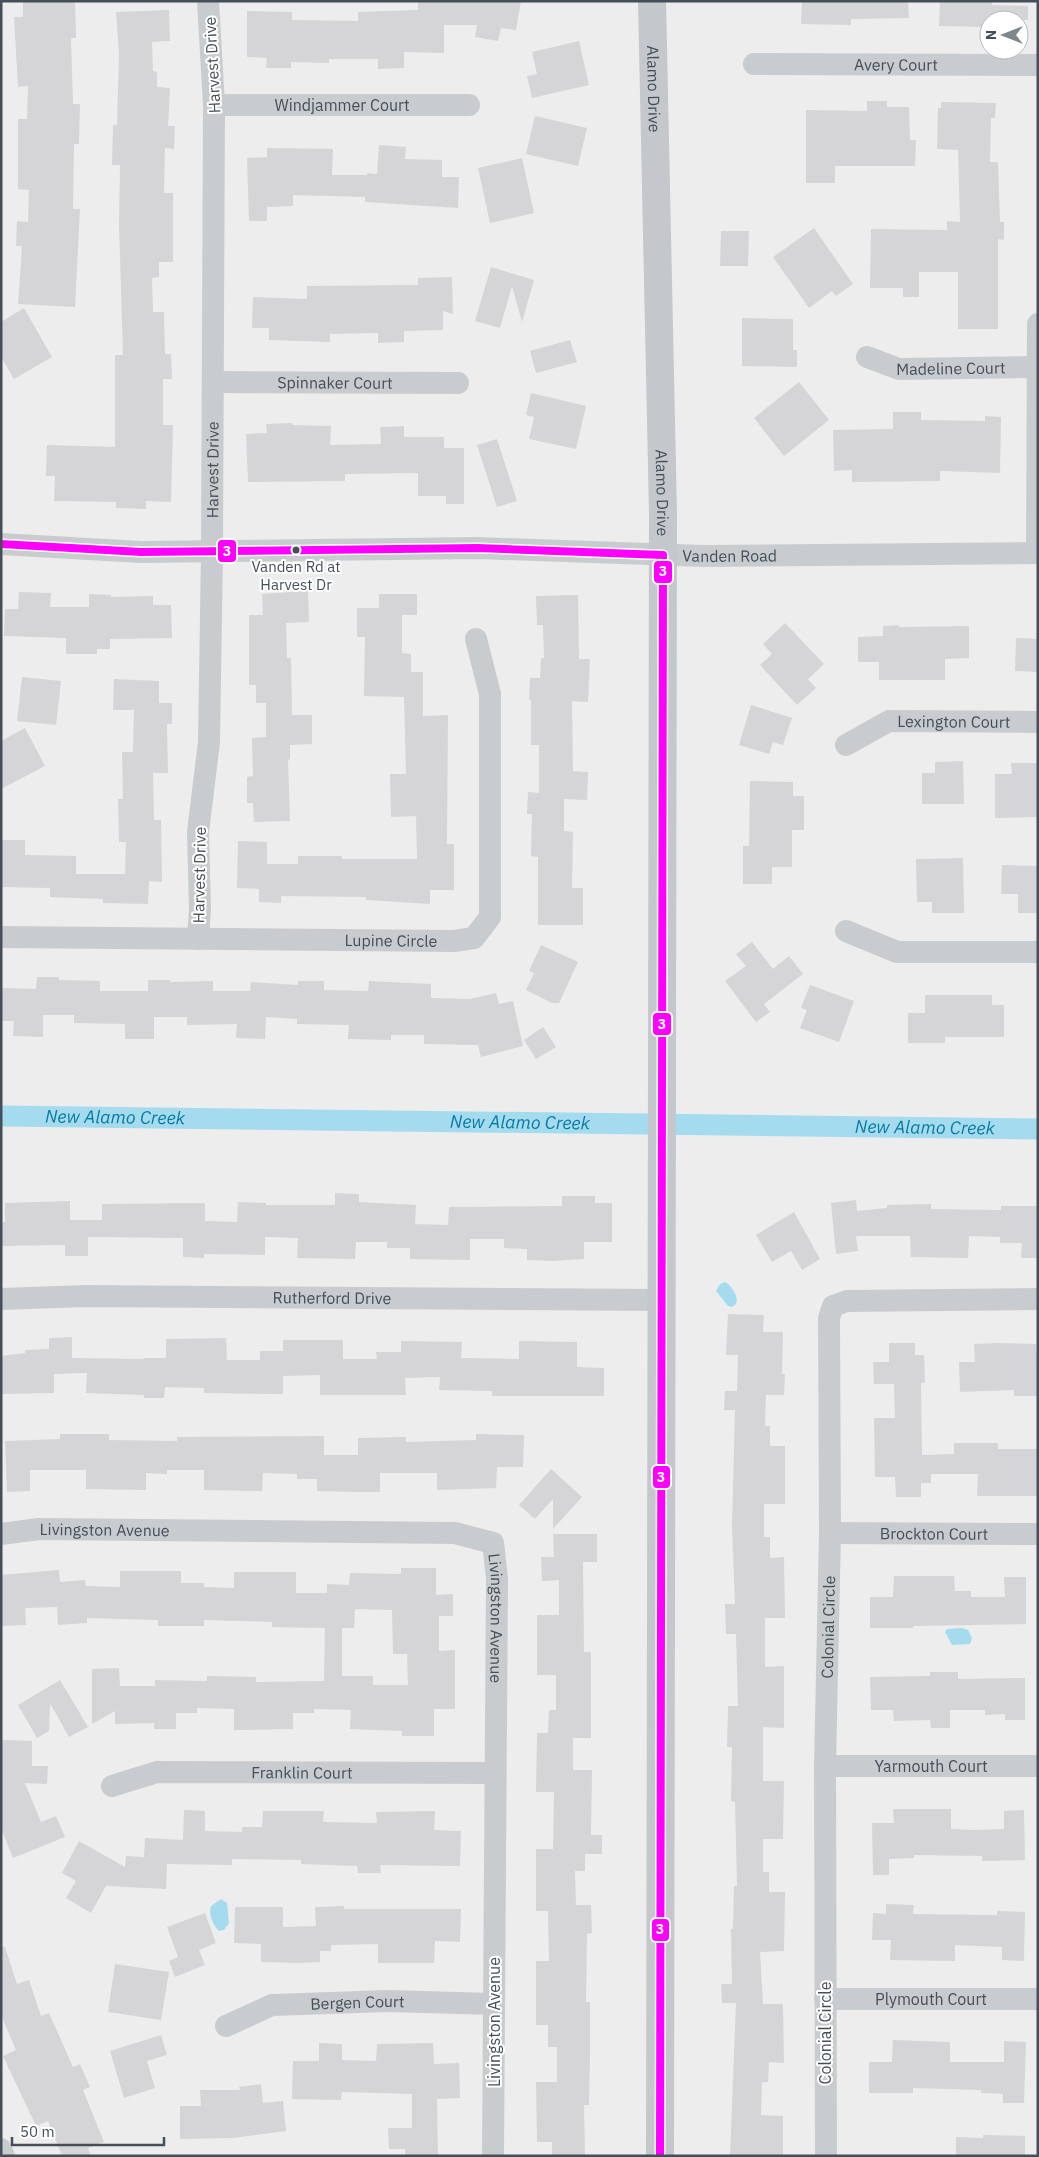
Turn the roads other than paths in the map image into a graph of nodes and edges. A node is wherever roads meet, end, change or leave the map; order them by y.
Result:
1 (208, 1) edge
2 (652, 1) edge
3 (754, 64) dead end
4 (1038, 65) edge
5 (214, 105) junction
6 (469, 105) dead end
7 (1038, 324) edge
8 (867, 357) dead end
9 (1038, 367) edge
10 (213, 382) junction
11 (458, 383) dead end
12 (1, 544) edge
13 (212, 552) junction
14 (1037, 553) edge
15 (663, 555) junction
16 (476, 640) dead end
17 (1038, 722) edge
18 (846, 744) dead end
19 (846, 931) dead end
20 (1, 937) edge
21 (198, 939) junction
22 (1038, 952) edge
23 (1, 1299) edge
24 (1038, 1299) edge
25 (663, 1300) junction
26 (830, 1533) junction
27 (1, 1534) edge
28 (1038, 1534) edge
29 (825, 1766) junction
30 (1038, 1766) edge
31 (494, 1773) junction
32 (112, 1786) dead end
33 (825, 1999) junction
34 (1038, 1999) edge
35 (494, 2004) junction
36 (226, 2026) dead end
37 (1, 2149) edge
38 (4, 2156) edge
39 (493, 2156) edge
40 (660, 2156) edge
41 (826, 2156) edge

1 - 5 street, Harvest Drive
2 - 15 main road, Alamo Drive
3 - 4 street, Avery Court
5 - 6 street, Windjammer Court
5 - 10 street, Harvest Drive
7 - 9 street
8 - 9 street, Madeline Court
9 - 14 street
10 - 11 street, Spinnaker Court
10 - 13 street, Harvest Drive
12 - 13 street, Vanden Road
13 - 15 street, Vanden Road
13 - 21 street, Harvest Drive
14 - 15 street, Vanden Road
15 - 25 main road, Alamo Drive
16 - 21 street, Lupine Circle
17 - 18 street, Lexington Court
19 - 22 street
20 - 21 street, Lupine Circle
23 - 25 street, Rutherford Drive
24 - 26 street, Colonial Circle
25 - 40 main road, Alamo Drive
26 - 28 street, Brockton Court
26 - 29 street, Colonial Circle
27 - 31 street, Livingston Avenue
29 - 30 street, Yarmouth Court
29 - 33 street, Colonial Circle
31 - 32 street, Franklin Court
31 - 35 street, Livingston Avenue
33 - 34 street, Plymouth Court
33 - 41 street, Colonial Circle
35 - 36 street, Bergen Court
35 - 39 street, Livingston Avenue
37 - 38 street

